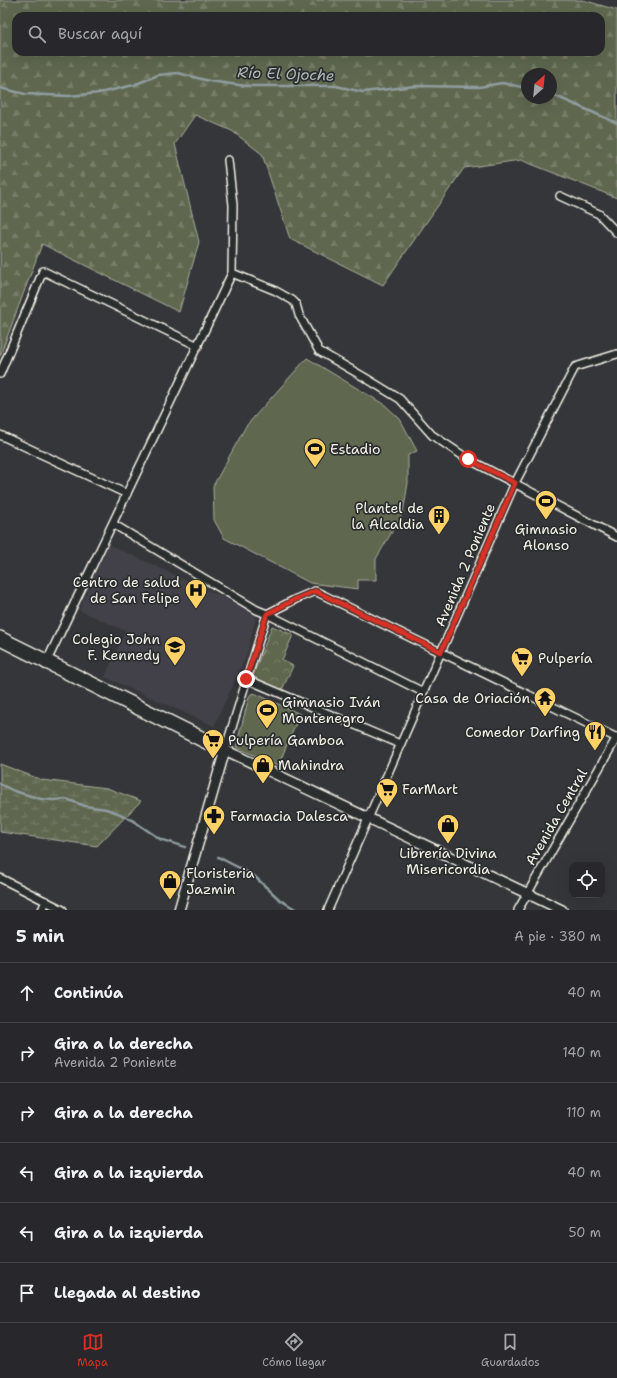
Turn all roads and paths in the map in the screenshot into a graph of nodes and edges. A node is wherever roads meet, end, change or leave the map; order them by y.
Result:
1 (228, 160) dead end
2 (560, 196) dead end
3 (617, 233) edge
4 (232, 273) junction
5 (198, 346) junction
6 (617, 354) edge
7 (0, 374) edge
8 (0, 435) edge
9 (515, 483) junction
10 (127, 494) junction
11 (113, 524) junction
12 (617, 537) edge
13 (267, 614) junction
14 (0, 635) edge
15 (0, 642) edge
16 (441, 652) junction
17 (47, 662) junction
18 (246, 679) junction
19 (423, 692) junction
20 (617, 737) edge
21 (400, 744) junction
22 (225, 750) junction
23 (369, 818) junction
24 (0, 878) edge
25 (528, 894) junction
26 (46, 901) junction
27 (42, 910) edge
28 (63, 910) edge
29 (179, 910) edge
30 (328, 910) edge
31 (518, 910) edge
32 (562, 910) edge

1 - 4 street
2 - 3 street
4 - 5 street
4 - 9 street
5 - 7 street
5 - 10 street
6 - 9 street, Avenida 2 Poniente
8 - 10 street
9 - 12 street
9 - 16 street, Avenida 2 Poniente
10 - 11 street
11 - 13 street
11 - 17 street
13 - 16 street
13 - 18 street
13 - 19 street
14 - 17 street
15 - 17 street
16 - 19 street, Avenida 2 Poniente
16 - 20 street
17 - 22 street
18 - 21 street
18 - 22 street
19 - 21 street, Avenida 2 Poniente
20 - 25 street, Avenida Central
21 - 23 street, Avenida 2 Poniente
22 - 23 street
22 - 29 street
23 - 25 street
23 - 30 street, Avenida 2 Poniente
24 - 26 street
25 - 31 street, Avenida Central
25 - 32 street
26 - 27 street
26 - 28 street

